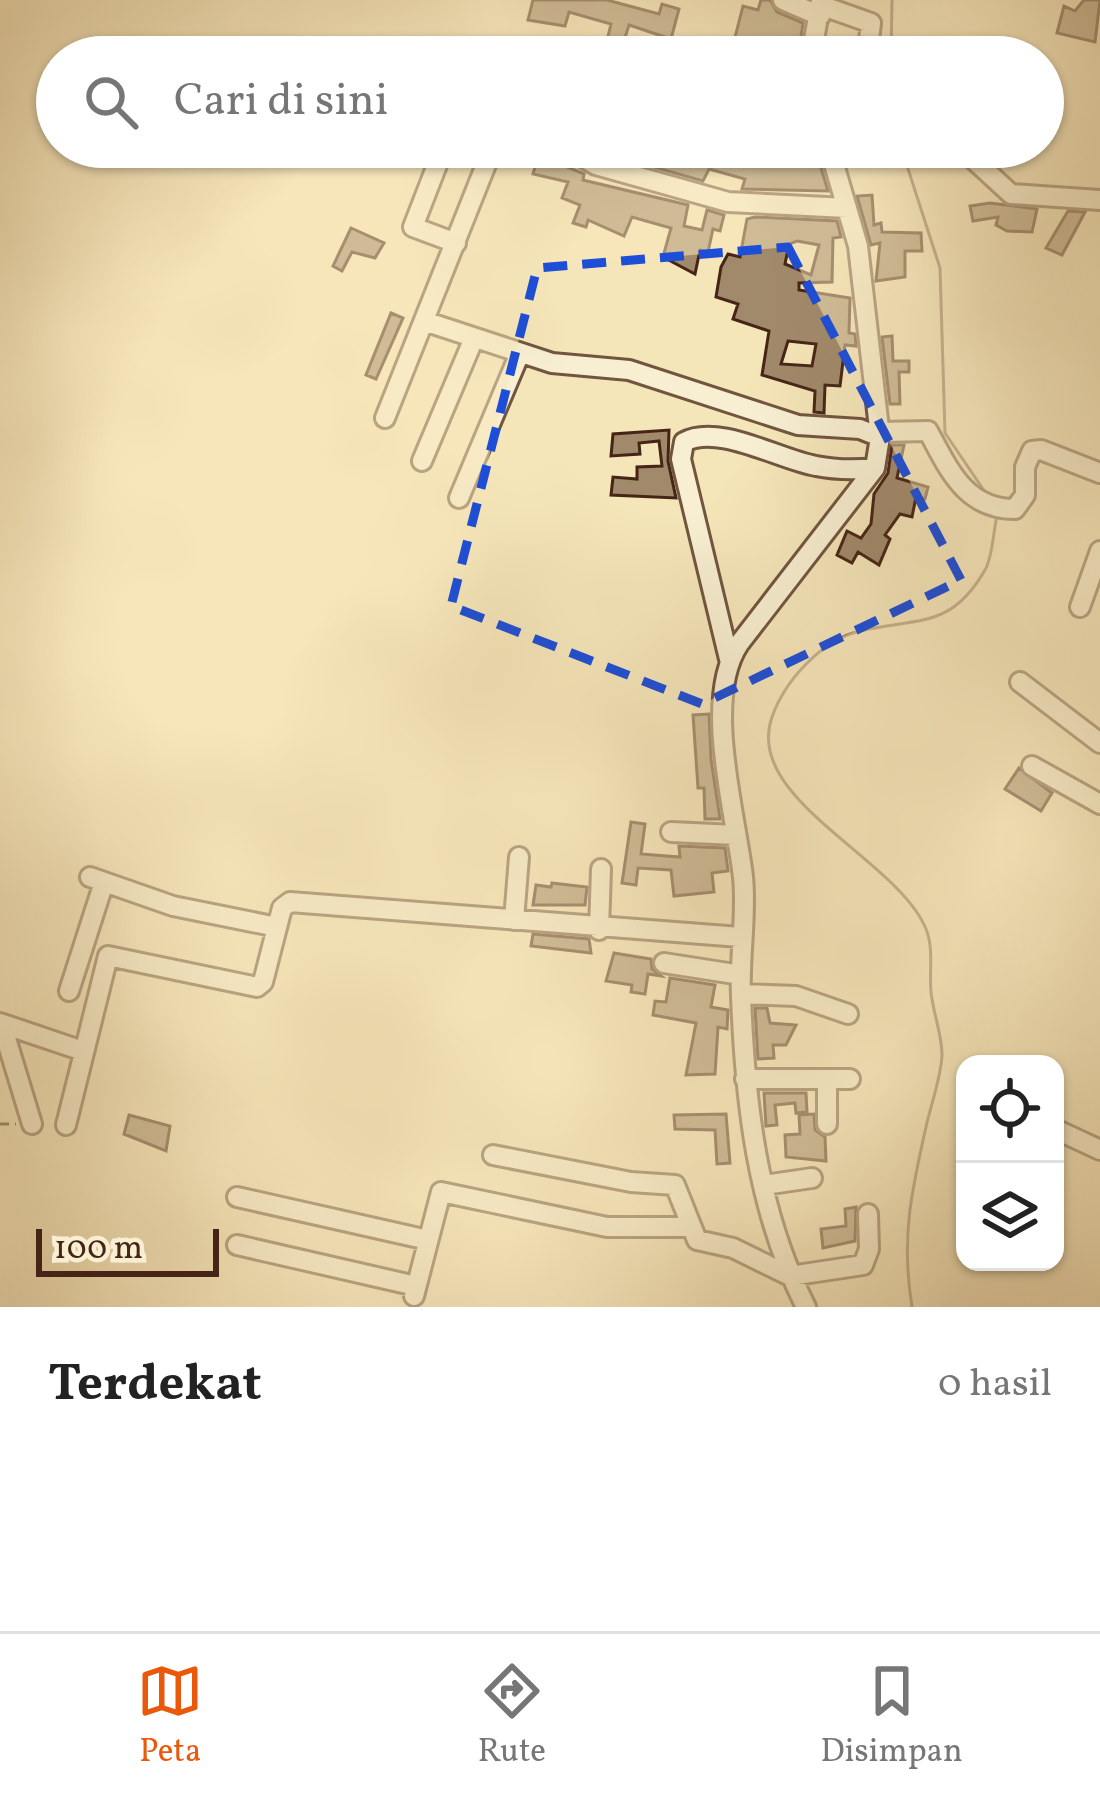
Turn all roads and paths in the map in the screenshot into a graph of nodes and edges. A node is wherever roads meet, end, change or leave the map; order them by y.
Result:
1 (784, 0) edge
2 (820, 7) edge
3 (869, 36) edge
4 (434, 168) edge
5 (485, 168) edge
6 (607, 168) edge
7 (835, 168) edge
8 (983, 168) edge
9 (1100, 200) edge
10 (847, 208) junction
11 (456, 243) junction
12 (427, 322) junction
13 (474, 338) junction
14 (520, 353) junction
15 (386, 418) dead end
16 (880, 434) junction
17 (422, 461) dead end
18 (875, 468) junction
19 (1100, 473) edge
20 (459, 498) dead end
21 (1100, 551) edge
22 (1080, 607) dead end
23 (729, 659) junction
24 (1020, 682) dead end
25 (1100, 743) edge
26 (1032, 766) dead end
27 (1100, 804) edge
28 (671, 832) dead end
29 (736, 835) junction
30 (519, 857) dead end
31 (601, 869) dead end
32 (514, 920) junction
33 (277, 927) junction
34 (599, 930) junction
35 (740, 938) junction
36 (664, 963) dead end
37 (741, 985) junction
38 (91, 1009) junction
39 (848, 1014) dead end
40 (1, 1024) edge
41 (80, 1050) junction
42 (746, 1079) junction
43 (850, 1079) dead end
44 (827, 1080) junction
45 (32, 1124) dead end
46 (827, 1124) dead end
47 (66, 1125) dead end
48 (1064, 1133) edge
49 (1100, 1150) edge
50 (493, 1155) dead end
51 (812, 1178) dead end
52 (764, 1185) junction
53 (237, 1197) dead end
54 (868, 1214) dead end
55 (690, 1227) junction
56 (428, 1240) junction
57 (237, 1244) dead end
58 (790, 1276) junction
59 (806, 1307) edge

1 - 2 street
2 - 3 street
4 - 11 street
5 - 11 street
6 - 10 street
7 - 10 street
8 - 9 street
10 - 16 street
11 - 12 street
12 - 13 street
12 - 15 street
13 - 14 street
13 - 17 street
14 - 16 street
14 - 20 street
16 - 18 street
16 - 19 street
18 - 23 street
18 - 23 street
21 - 22 street
23 - 29 street
24 - 25 street
26 - 27 street
28 - 29 street
29 - 35 street
30 - 32 street
31 - 34 street
32 - 33 street
32 - 34 street
33 - 38 street
33 - 38 street
34 - 35 street
35 - 37 street
36 - 37 street
37 - 39 street
37 - 42 street
38 - 41 street
40 - 41 street
40 - 45 street
41 - 47 street
42 - 44 street
42 - 52 street
43 - 44 street
44 - 46 street
48 - 49 street
50 - 55 street
51 - 52 street
52 - 58 street
53 - 56 street
54 - 58 street
55 - 56 street
55 - 58 street
56 - 57 street
58 - 59 street

